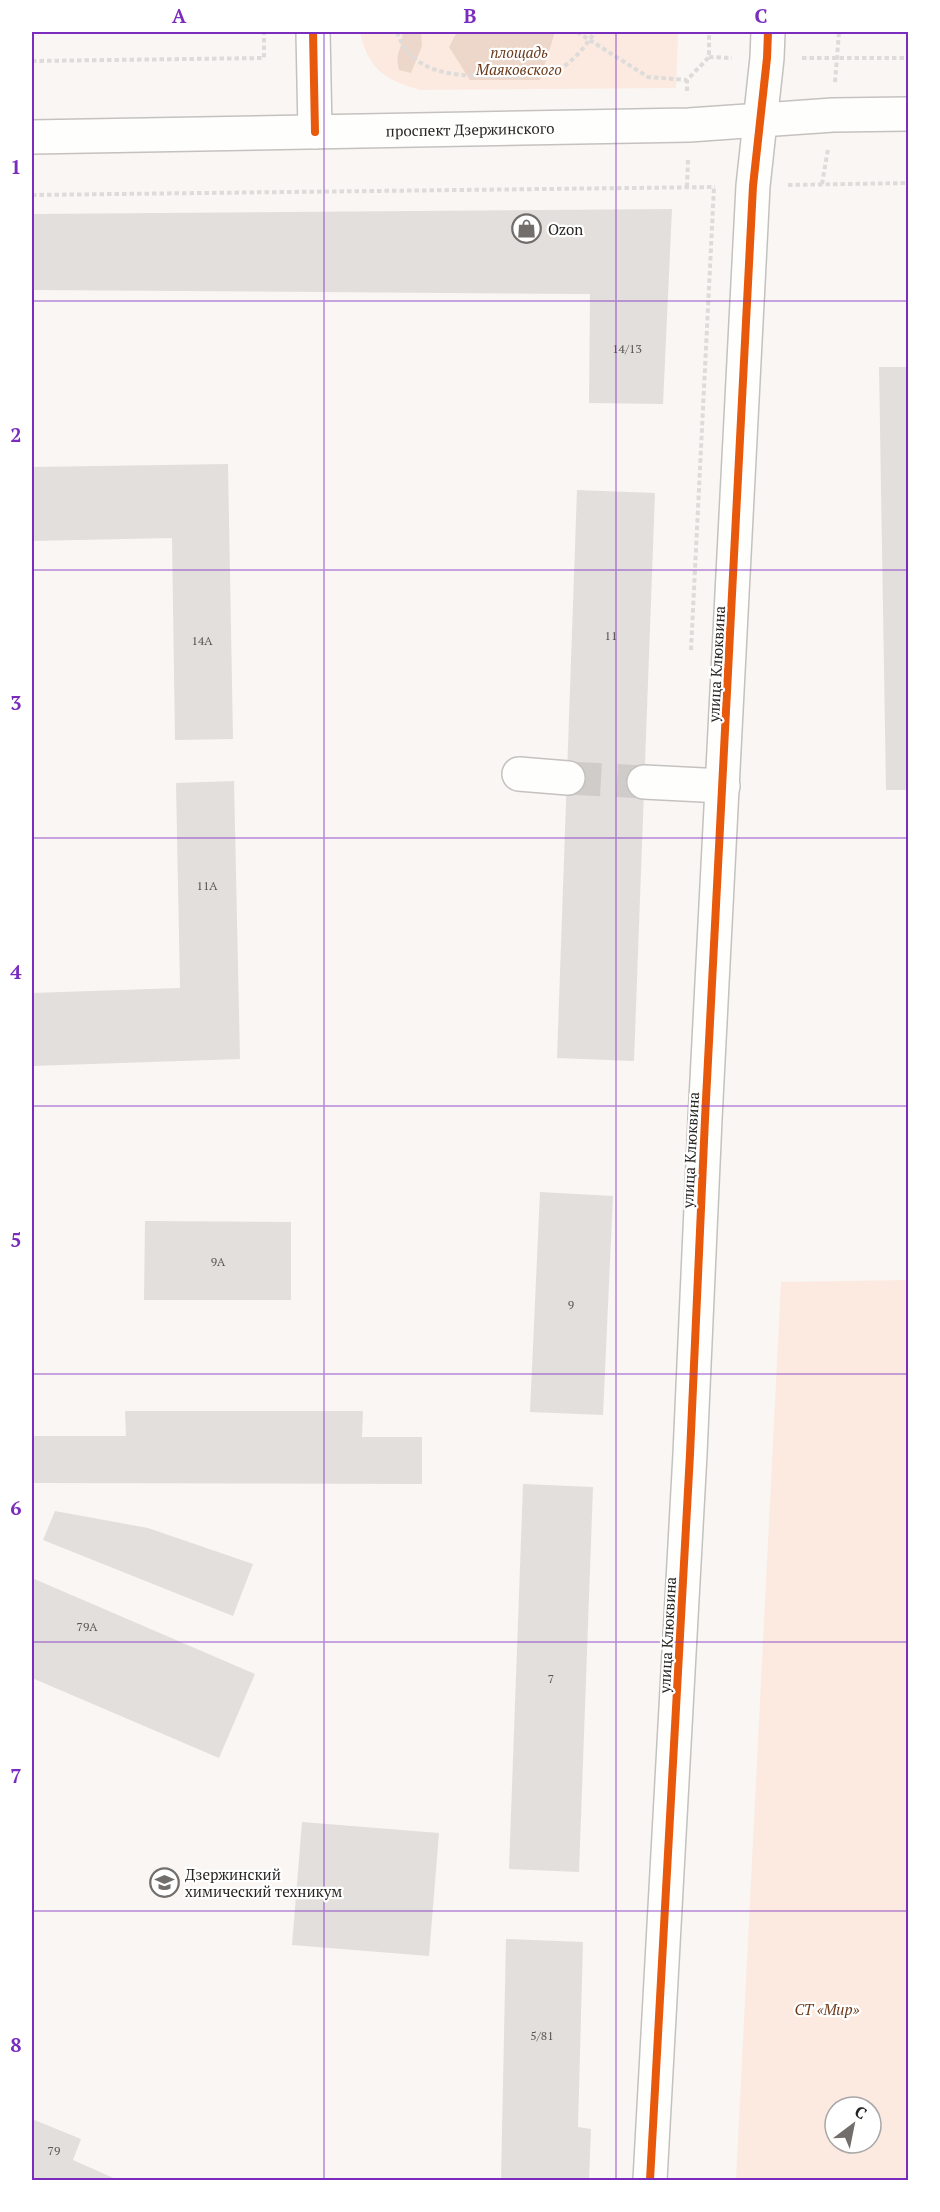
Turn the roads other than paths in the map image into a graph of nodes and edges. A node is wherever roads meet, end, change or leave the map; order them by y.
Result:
1 (313, 32) edge
2 (767, 45) edge
3 (909, 114) edge
4 (759, 121) junction
5 (315, 132) junction
6 (32, 137) edge
7 (519, 774) dead end
8 (568, 778) tunnel mouth
9 (644, 782) tunnel mouth
10 (723, 786) junction
11 (650, 2181) edge

1 - 5 street
2 - 4 street, улица Клюквина
3 - 4 street, проспект Дзержинского
4 - 5 street, проспект Дзержинского
4 - 10 street, улица Клюквина
5 - 6 street, проспект Дзержинского
7 - 8 street
9 - 10 street
10 - 11 street, улица Клюквина

